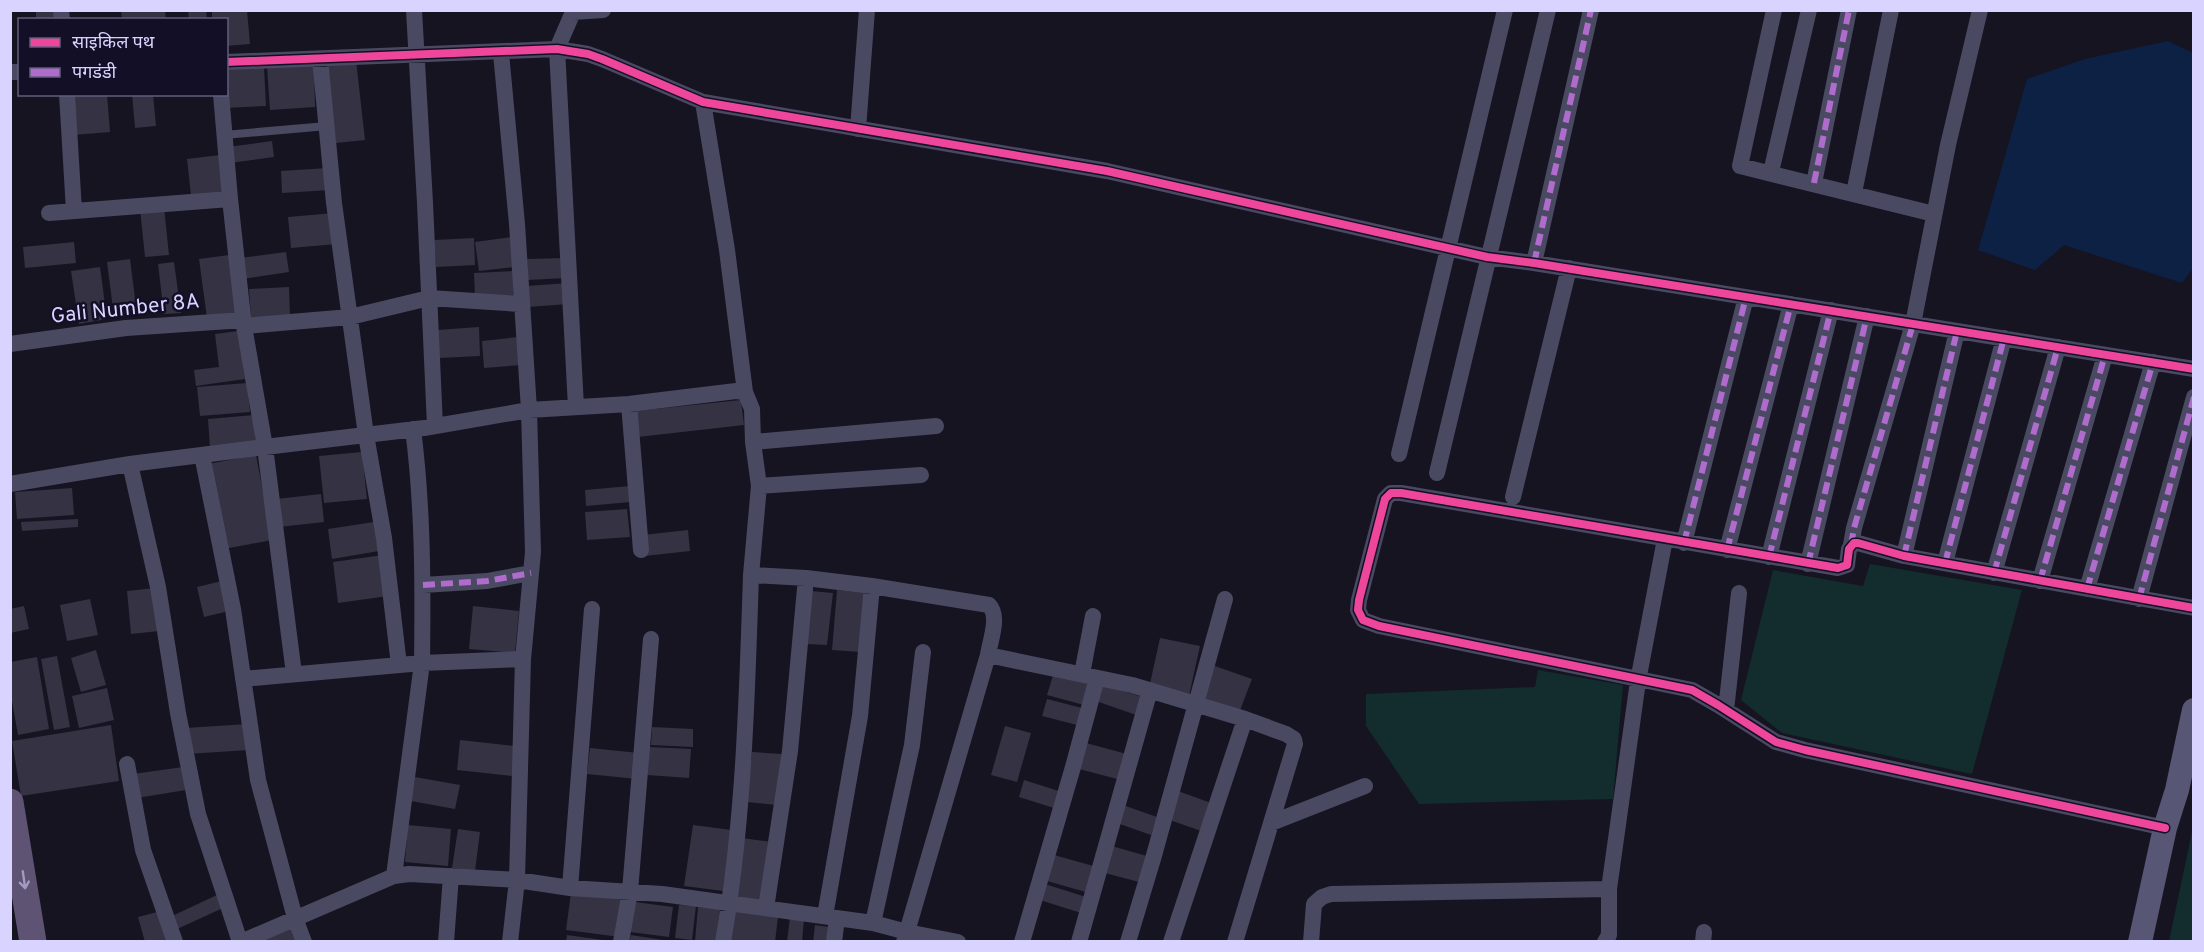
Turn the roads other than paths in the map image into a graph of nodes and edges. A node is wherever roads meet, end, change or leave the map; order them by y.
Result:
1 (414, 10) edge
2 (603, 10) edge
3 (867, 10) edge
4 (1505, 10) edge
5 (1548, 10) edge
6 (1592, 10) edge
7 (1774, 10) edge
8 (1809, 10) edge
9 (1849, 10) edge
10 (1892, 10) edge
11 (1980, 10) edge
12 (556, 50) junction
13 (501, 53) junction
14 (416, 56) junction
15 (320, 59) junction
16 (228, 62) edge
17 (67, 96) edge
18 (221, 96) edge
19 (703, 102) junction
20 (327, 126) junction
21 (858, 129) junction
22 (224, 135) junction
23 (1771, 172) junction
24 (1814, 183) junction
25 (1854, 193) junction
26 (230, 199) junction
27 (74, 211) junction
28 (49, 213) dead end
29 (1934, 214) junction
30 (1449, 249) junction
31 (1487, 257) junction
32 (1534, 263) junction
33 (1569, 268) junction
34 (1746, 297) junction
35 (429, 298) junction
36 (520, 304) junction
37 (1791, 304) junction
38 (1831, 310) junction
39 (1867, 316) junction
40 (350, 317) junction
41 (244, 323) junction
42 (1913, 324) junction
43 (1958, 331) junction
44 (2004, 338) junction
45 (10, 344) edge
46 (2058, 347) junction
47 (2105, 355) junction
48 (2153, 362) junction
49 (2193, 369) edge
50 (745, 392) junction
51 (2193, 397) edge
52 (628, 404) junction
53 (576, 407) junction
54 (529, 410) junction
55 (435, 426) junction
56 (936, 426) dead end
57 (413, 429) junction
58 (366, 435) junction
59 (753, 442) junction
60 (265, 447) junction
61 (202, 454) junction
62 (1399, 454) dead end
63 (130, 464) junction
64 (1437, 473) dead end
65 (921, 475) dead end
66 (10, 484) edge
67 (759, 486) junction
68 (1513, 497) dead end
69 (1665, 539) junction
70 (1684, 543) junction
71 (1851, 545) junction
72 (641, 550) dead end
73 (1726, 550) junction
74 (1904, 556) junction
75 (1769, 557) junction
76 (1945, 562) junction
77 (1808, 564) junction
78 (531, 573) junction
79 (1994, 573) junction
80 (751, 575) junction
81 (806, 578) junction
82 (2040, 581) junction
83 (423, 585) junction
84 (872, 586) junction
85 (2087, 589) junction
86 (1739, 593) dead end
87 (2139, 598) junction
88 (1225, 599) dead end
89 (2193, 608) edge
90 (592, 609) dead end
91 (1093, 616) dead end
92 (651, 639) dead end
93 (923, 652) dead end
94 (988, 655) junction
95 (523, 659) junction
96 (422, 663) junction
97 (399, 665) junction
98 (294, 674) junction
99 (1089, 676) junction
100 (243, 679) junction
101 (1638, 681) junction
102 (1150, 690) junction
103 (1197, 704) junction
104 (1726, 710) junction
105 (2193, 710) edge
106 (1245, 719) junction
107 (2188, 762) edge
108 (128, 764) dead end
109 (1365, 786) dead end
110 (10, 802) edge
111 (1271, 823) junction
112 (2165, 828) junction
113 (394, 876) junction
114 (451, 876) junction
115 (517, 880) junction
116 (570, 888) junction
117 (1609, 889) junction
118 (630, 891) junction
119 (729, 903) junction
120 (766, 908) junction
121 (831, 917) junction
122 (295, 918) junction
123 (873, 922) junction
124 (906, 937) edge
125 (33, 942) edge
126 (175, 942) edge
127 (241, 942) edge
128 (304, 942) edge
129 (446, 942) edge
130 (510, 942) edge
131 (621, 942) edge
132 (723, 942) edge
133 (834, 942) edge
134 (958, 942) edge
135 (1022, 942) edge
136 (1079, 942) edge
137 (1128, 942) edge
138 (1171, 942) edge
139 (1235, 942) edge
140 (1311, 942) edge
141 (1605, 942) edge
142 (2140, 942) edge

1 - 14 street
2 - 12 street
3 - 21 street
4 - 30 street
5 - 31 street
6 - 32 street
7 - 23 street
8 - 23 street
9 - 24 street
10 - 25 street
11 - 29 street
12 - 13 street
12 - 19 street
12 - 53 street
13 - 14 street
13 - 36 street
14 - 15 street
14 - 35 street
15 - 16 street
15 - 20 street
17 - 27 street
18 - 22 street
19 - 21 street
19 - 50 street
20 - 22 lane
20 - 40 street
21 - 30 street
22 - 26 street
23 - 24 street
24 - 25 street
25 - 29 street
26 - 27 street
26 - 41 street
27 - 28 street
29 - 42 street
30 - 31 street
30 - 62 street
31 - 32 street
31 - 64 street
32 - 33 street
33 - 34 street
33 - 68 street
34 - 37 street
34 - 70 street
35 - 36 street, Gali Number 8A
35 - 40 street, Gali Number 8A
35 - 55 street
36 - 54 street
37 - 38 street
37 - 73 street
38 - 39 street
38 - 75 street
39 - 42 street
39 - 77 street
40 - 41 street, Gali Number 8A
40 - 58 street
41 - 45 street, Gali Number 8A
41 - 60 street
42 - 43 street
42 - 71 street
43 - 44 street
43 - 74 street
44 - 46 street
44 - 76 street
46 - 47 street
46 - 79 street
47 - 48 street
47 - 82 street
48 - 49 street
48 - 85 street
50 - 52 street
50 - 59 street
51 - 87 street
52 - 53 street
52 - 72 street
53 - 54 street
54 - 55 street
54 - 78 street
55 - 57 street
56 - 59 street
57 - 58 street
57 - 83 street
58 - 60 street
58 - 97 street
59 - 67 street
60 - 61 street
60 - 98 street
61 - 63 street
61 - 100 street
63 - 66 street
63 - 127 street
65 - 67 street
67 - 80 street
69 - 70 street
69 - 101 street
69 - 101 street
70 - 73 street
71 - 74 street
71 - 77 street
73 - 75 street
74 - 76 street
75 - 77 street
76 - 79 street
78 - 83 street
78 - 95 street
79 - 82 street
80 - 81 street
80 - 119 street
81 - 84 street
81 - 120 street
82 - 85 street
83 - 96 street
84 - 94 street
84 - 121 street
85 - 87 street
86 - 104 street
87 - 89 street
88 - 103 street
90 - 116 street
91 - 99 street
92 - 118 street
93 - 123 street
94 - 99 street
94 - 124 street
95 - 96 street
95 - 115 street
96 - 97 street
96 - 113 street
97 - 98 street
98 - 100 street
99 - 102 street
99 - 135 street
100 - 122 street
101 - 104 street
101 - 117 street
102 - 103 street
102 - 136 street
103 - 106 street
103 - 137 street
104 - 112 street
105 - 107 street
106 - 111 street
106 - 138 street
107 - 112 street
108 - 126 street
109 - 111 street
110 -> 125 main road
111 - 139 street
112 - 142 street
113 - 114 street
113 - 122 street
114 - 115 street
114 - 129 street
115 - 116 street
115 - 130 street
116 - 118 street
117 - 140 street
117 - 141 street
118 - 119 street
118 - 131 street
119 - 120 street
119 - 132 street
120 - 121 street
121 - 123 street
121 - 133 street
122 - 127 street
122 - 128 street
123 - 124 street
124 - 134 street

